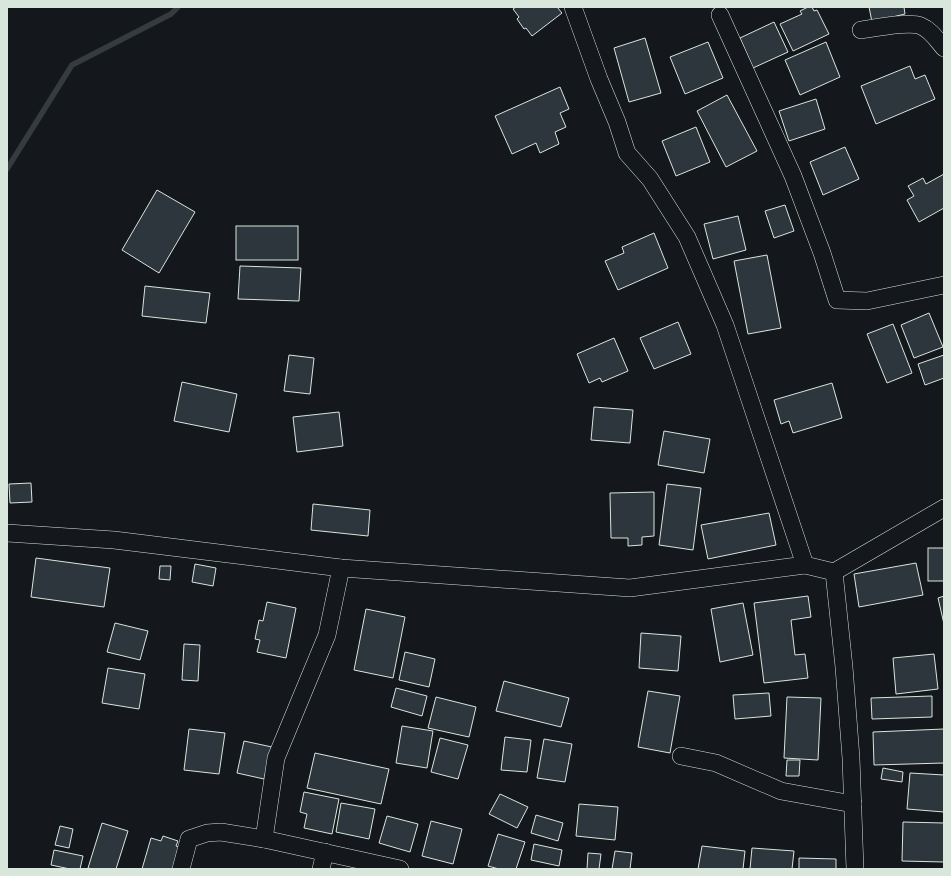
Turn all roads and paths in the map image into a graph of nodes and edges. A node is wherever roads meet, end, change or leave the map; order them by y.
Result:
1 (573, 7) edge
2 (720, 15) dead end
3 (861, 30) dead end
4 (944, 48) edge
5 (944, 286) edge
6 (944, 508) edge
7 (7, 533) edge
8 (805, 565) junction
9 (341, 568) junction
10 (834, 572) junction
11 (681, 756) dead end
12 (854, 804) junction
13 (264, 839) junction
14 (325, 852) junction
15 (181, 869) edge
16 (321, 869) edge
17 (400, 869) edge
18 (855, 869) edge

1 - 8 street
2 - 5 street
3 - 4 street
6 - 10 street
7 - 9 street
8 - 9 street
8 - 10 street
9 - 13 street
10 - 12 street
11 - 12 street
12 - 18 street
13 - 14 street
13 - 15 street
14 - 16 street
14 - 17 street

